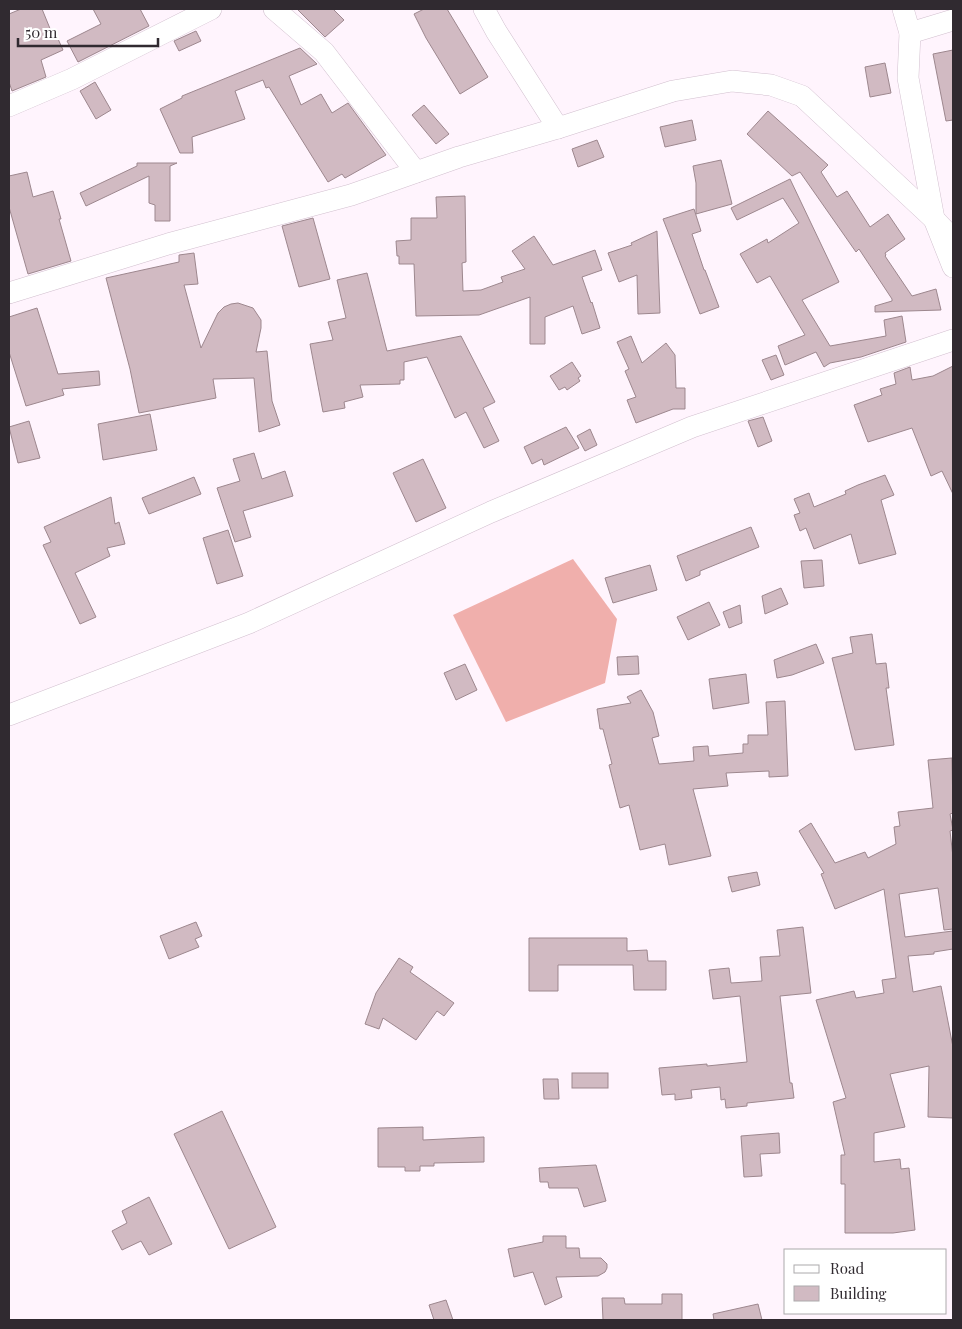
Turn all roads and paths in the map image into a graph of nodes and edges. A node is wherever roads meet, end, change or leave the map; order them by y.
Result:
1 (211, 9) edge
2 (274, 9) edge
3 (484, 9) edge
4 (902, 9) edge
5 (953, 20) edge
6 (910, 33) junction
7 (9, 106) edge
8 (558, 128) junction
9 (416, 172) junction
10 (934, 219) junction
11 (953, 239) edge
12 (953, 267) edge
13 (9, 293) edge
14 (953, 340) edge
15 (9, 715) edge

1 - 7 street
2 - 9 street
3 - 8 street
4 - 6 street
5 - 6 street
6 - 10 street
8 - 9 street
8 - 10 street
9 - 13 street
10 - 11 street
10 - 12 street
14 - 15 street

